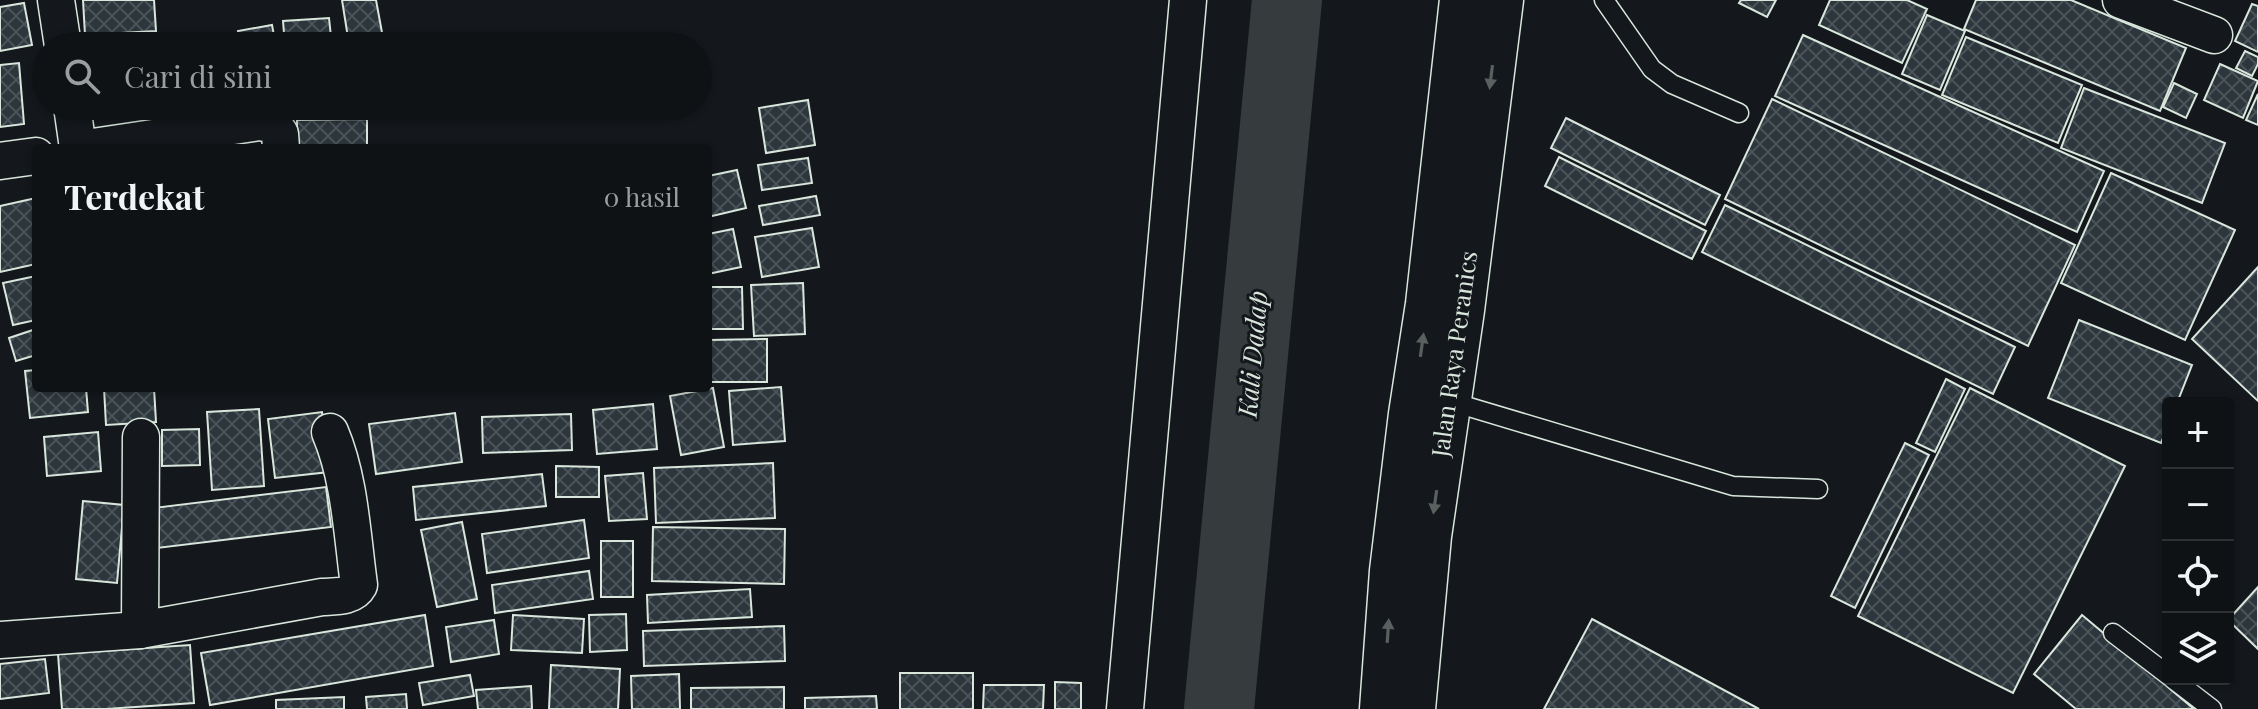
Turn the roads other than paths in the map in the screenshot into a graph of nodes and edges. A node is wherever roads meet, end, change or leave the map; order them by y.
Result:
1 (56, 0) edge
2 (1188, 0) edge
3 (1462, 0) edge
4 (1501, 0) edge
5 (1604, 0) edge
6 (2121, 0) edge
7 (61, 32) edge
8 (2214, 35) dead end
9 (1739, 113) dead end
10 (74, 120) edge
11 (77, 144) edge
12 (113, 144) edge
13 (281, 144) edge
14 (32, 157) edge
15 (0, 161) edge
16 (1432, 399) junction
17 (330, 432) dead end
18 (141, 437) dead end
19 (1818, 489) dead end
20 (140, 630) junction
21 (2113, 633) dead end
22 (0, 640) edge
23 (2162, 670) edge
24 (2181, 685) edge
25 (1125, 709) edge
26 (1382, 709) edge
27 (1413, 709) edge
28 (2212, 709) edge

1 - 7 street
2 - 25 street
16 -> 3 street, Jalan Raya Peranics
4 -> 16 street, Jalan Raya Peranics
5 - 9 lane
6 - 8 street
10 - 11 street
12 - 13 street
14 - 15 street
16 - 19 lane
26 -> 16 street, Jalan Raya Peranics
16 -> 27 street, Jalan Raya Peranics
17 - 20 street
18 - 20 street
20 - 22 street
21 - 23 lane
24 - 28 lane

